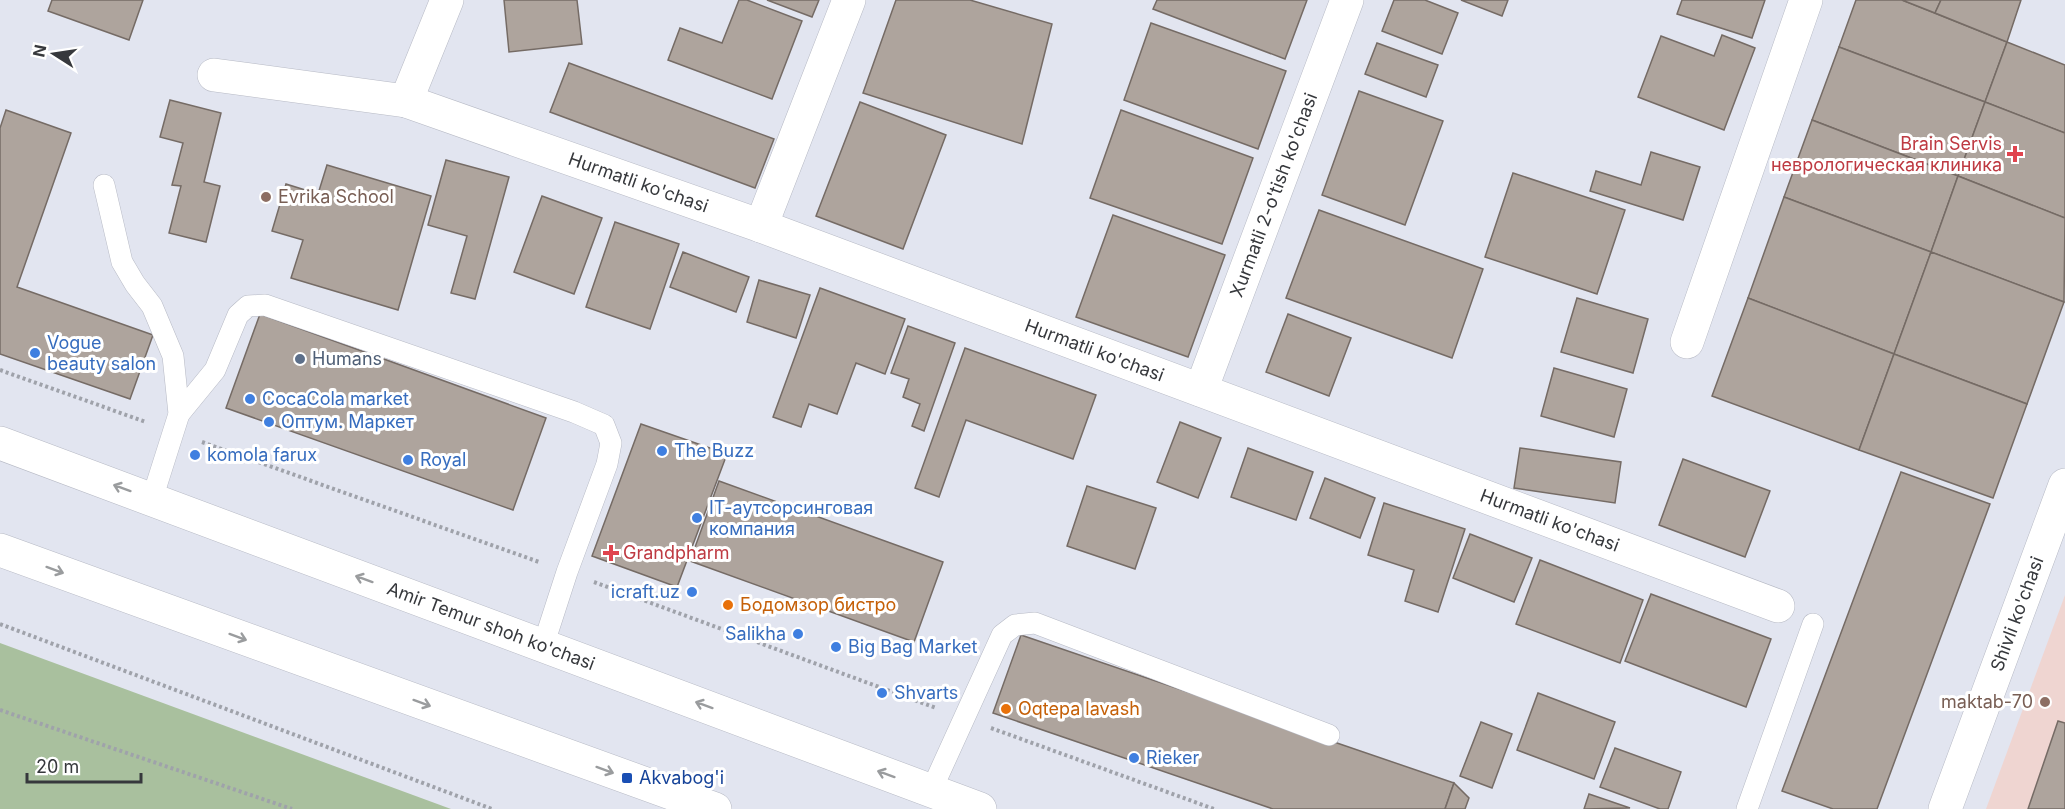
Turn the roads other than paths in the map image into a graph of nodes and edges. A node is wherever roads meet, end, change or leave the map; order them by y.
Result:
1 (447, 0) edge
2 (849, 0) edge
3 (1347, 0) edge
4 (1806, 0) edge
5 (214, 75) dead end
6 (406, 101) junction
7 (104, 185) dead end
8 (761, 226) junction
9 (1686, 342) dead end
10 (1201, 390) junction
11 (176, 423) junction
12 (0, 443) edge
13 (2065, 485) edge
14 (152, 499) junction
15 (0, 550) edge
16 (1778, 606) dead end
17 (1813, 624) dead end
18 (543, 646) junction
19 (1329, 735) dead end
20 (931, 791) junction
21 (715, 809) edge
22 (980, 809) edge
23 (1747, 809) edge
24 (1945, 809) edge

1 - 6 street
2 - 8 street
3 - 10 street, Xurmatli 2-o'tish ko'chasi
4 - 9 street
5 - 6 street, Hurmatli ko'chasi
6 - 8 street, Hurmatli ko'chasi
7 - 11 lane
8 - 10 street, Hurmatli ko'chasi
10 - 16 street, Hurmatli ko'chasi
11 - 14 lane
11 - 18 lane
14 -> 12 street, Amir Temur shoh ko'chasi
13 - 24 street, Shivli ko'chasi
18 -> 14 street, Amir Temur shoh ko'chasi
15 -> 21 street
17 - 23 lane
20 -> 18 street, Amir Temur shoh ko'chasi
19 - 20 lane
20 - 22 street, Amir Temur shoh ko'chasi

